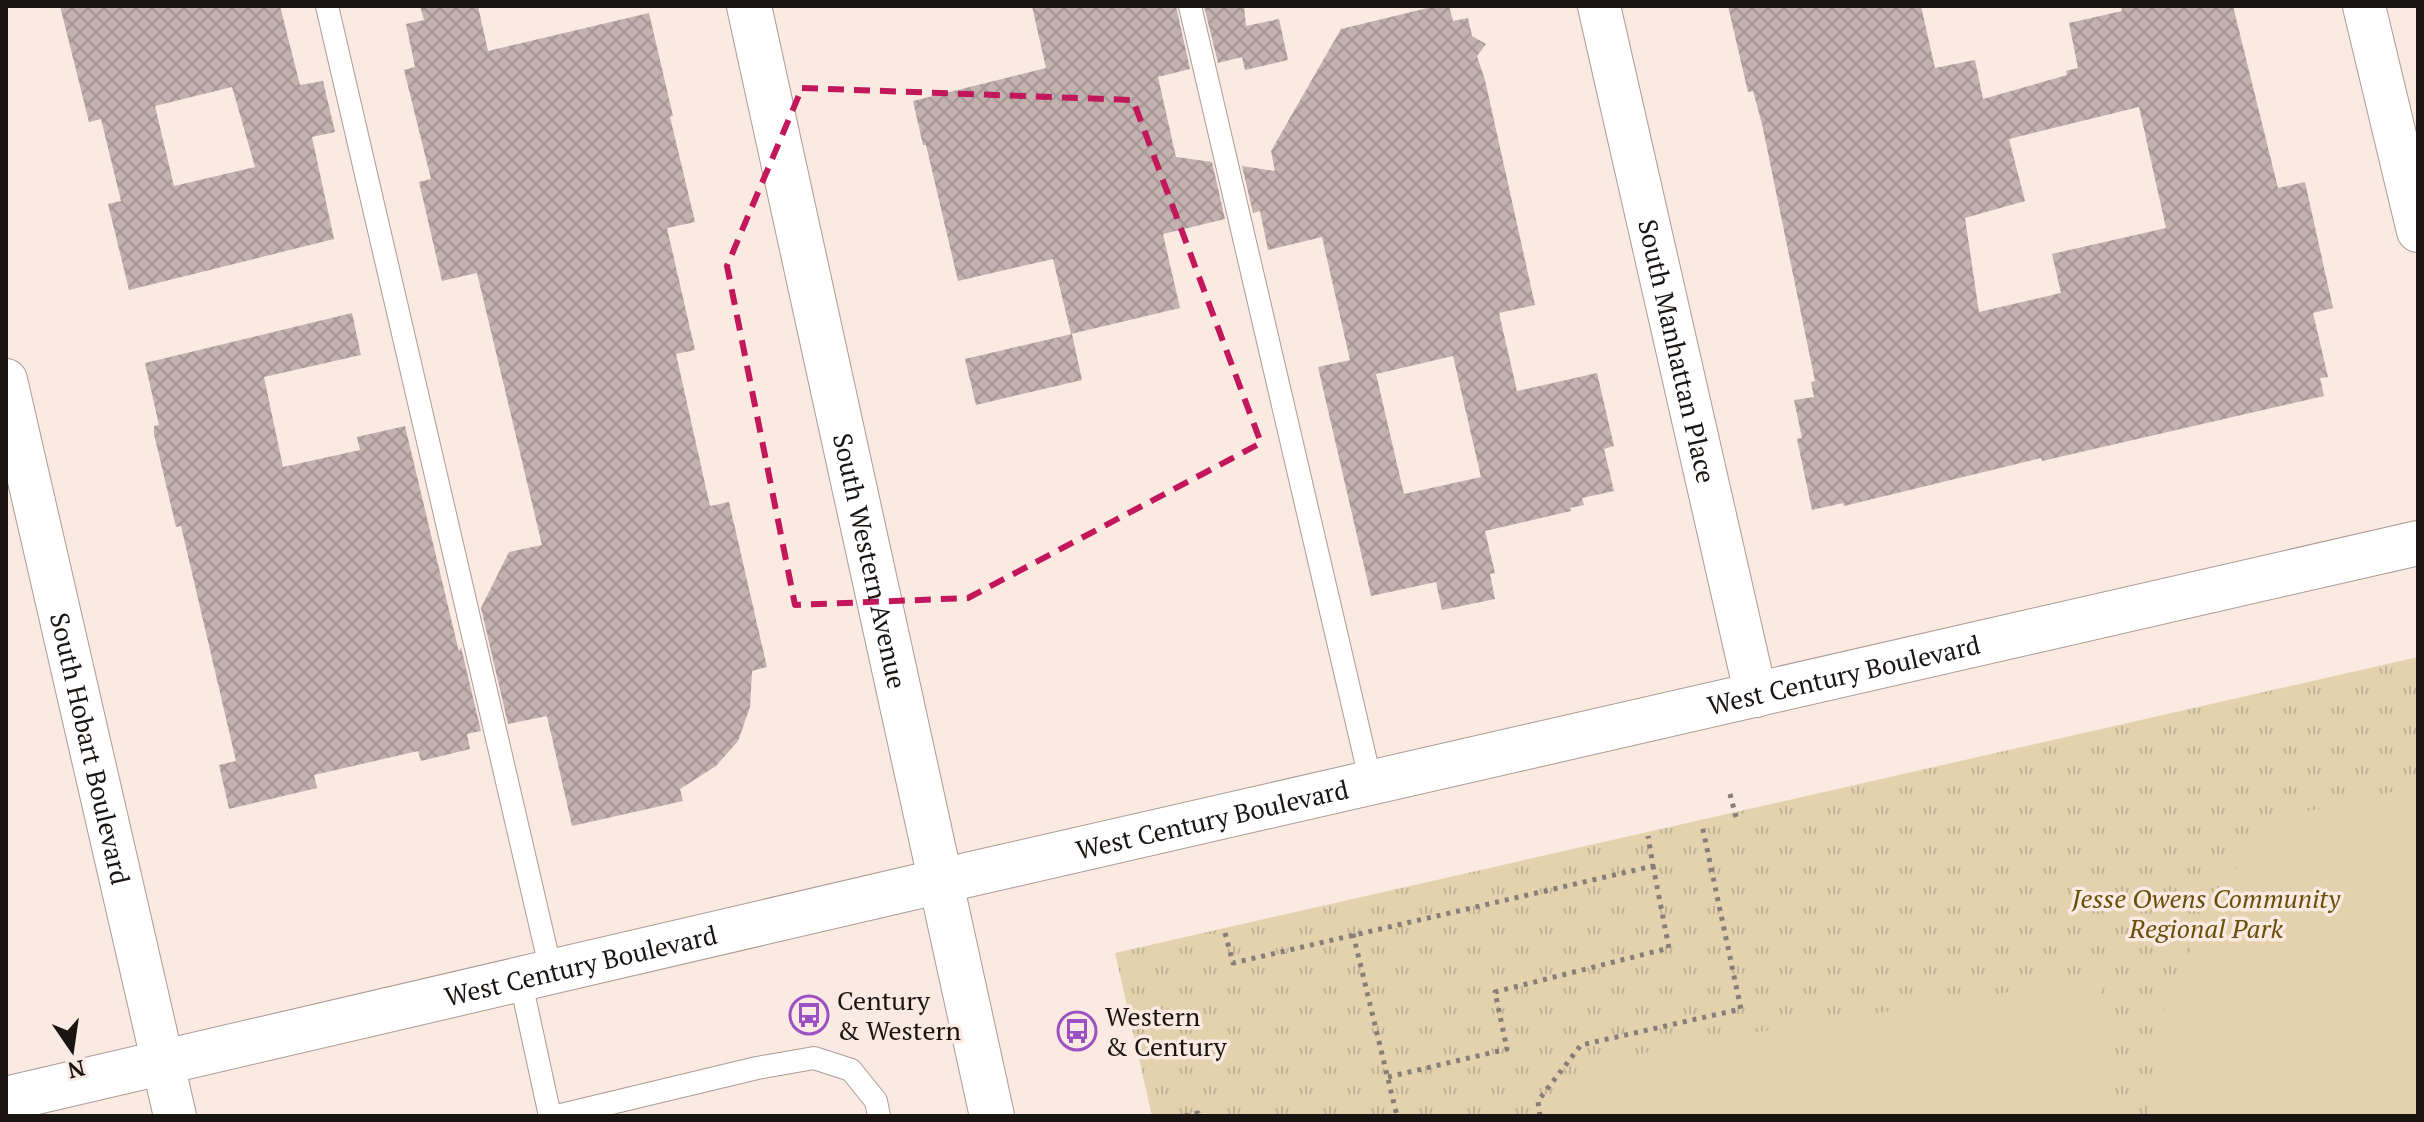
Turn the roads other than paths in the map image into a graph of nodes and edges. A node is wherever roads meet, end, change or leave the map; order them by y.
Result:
1 (327, 6) edge
2 (749, 6) edge
3 (1190, 6) edge
4 (1599, 6) edge
5 (2364, 6) edge
6 (2418, 231) edge
7 (6, 380) edge
8 (2418, 543) edge
9 (1756, 696) junction
10 (1371, 783) junction
11 (941, 881) junction
12 (535, 975) junction
13 (164, 1062) junction
14 (6, 1099) edge
15 (175, 1116) edge
16 (550, 1116) edge
17 (557, 1116) edge
18 (879, 1116) edge
19 (992, 1116) edge

1 - 12 lane
2 - 11 main road, South Western Avenue
3 - 10 lane
4 - 9 street, South Manhattan Place
5 - 6 street
7 - 13 street, South Hobart Boulevard
8 - 9 main road, West Century Boulevard
9 - 10 main road, West Century Boulevard
10 - 11 main road, West Century Boulevard
11 - 12 main road, West Century Boulevard
11 - 19 main road, South Western Avenue
12 - 13 main road, West Century Boulevard
12 - 16 lane
13 - 14 main road, West Century Boulevard
13 - 15 street, South Hobart Boulevard
17 - 18 lane

